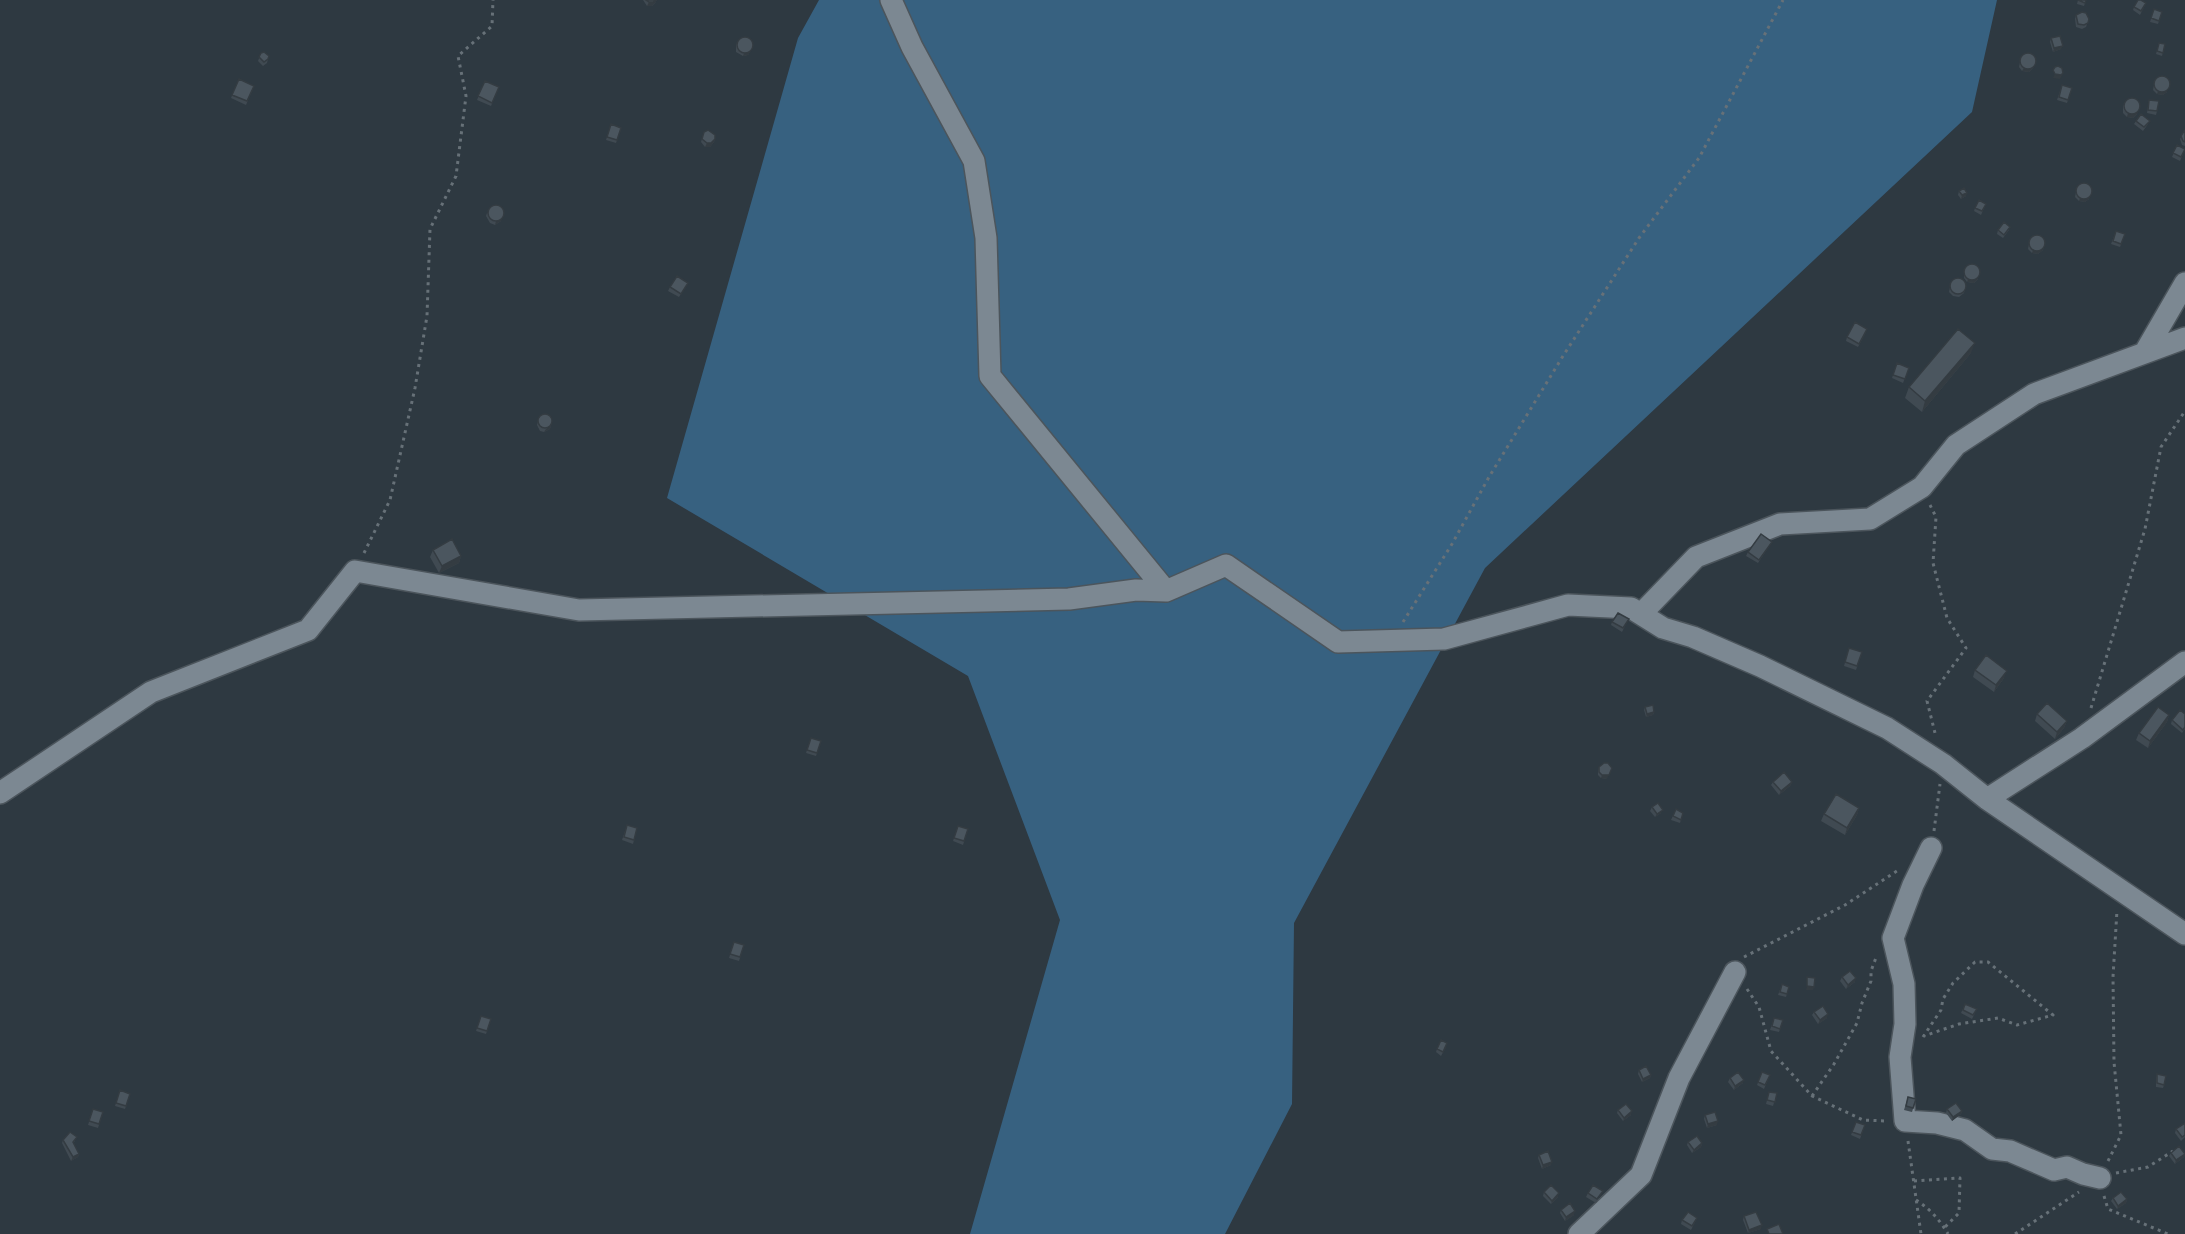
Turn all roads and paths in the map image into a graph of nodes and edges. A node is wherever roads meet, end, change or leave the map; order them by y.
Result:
1 (493, 0) edge
2 (891, 0) edge
3 (1783, 0) edge
4 (2185, 284) edge
5 (2185, 338) edge
6 (2145, 352) junction
7 (2185, 411) edge
8 (1922, 487) junction
9 (355, 571) junction
10 (1166, 591) junction
11 (1641, 614) junction
12 (1391, 642) junction
13 (2185, 662) edge
14 (2082, 738) junction
15 (1943, 764) junction
16 (0, 793) edge
17 (1988, 799) junction
18 (1931, 848) joint
19 (1903, 867) dead end
20 (2123, 891) junction
21 (2185, 934) edge
22 (1878, 952) dead end
23 (1735, 972) junction
24 (1924, 1036) junction
25 (1900, 1063) junction
26 (1812, 1096) junction
27 (1905, 1121) junction
28 (2176, 1149) edge
29 (2100, 1178) junction
30 (1914, 1181) junction
31 (1916, 1200) junction
32 (1944, 1228) junction
33 (1579, 1234) edge
34 (1922, 1234) edge
35 (1948, 1234) edge
36 (2015, 1234) edge
37 (2168, 1234) edge

1 - 9 path
2 - 10 street
3 - 12 path
4 - 6 street
5 - 6 street
6 - 8 street
7 - 14 path
8 - 11 street
8 - 15 path
9 - 10 street
9 - 16 street
10 - 12 street
11 - 12 street
11 - 15 street
13 - 14 street
14 - 17 street
15 - 17 street
15 - 18 path
17 - 20 street
18 - 25 street
19 - 23 path
20 - 21 street
20 - 29 path
22 - 26 path
23 - 26 path
23 - 33 street
24 - 24 path
24 - 25 path
25 - 27 street
26 - 27 path
27 - 29 street
27 - 30 path
28 - 29 path
29 - 36 path
29 - 37 path
30 - 31 path
30 - 32 path
31 - 32 path
31 - 34 path
32 - 35 path

